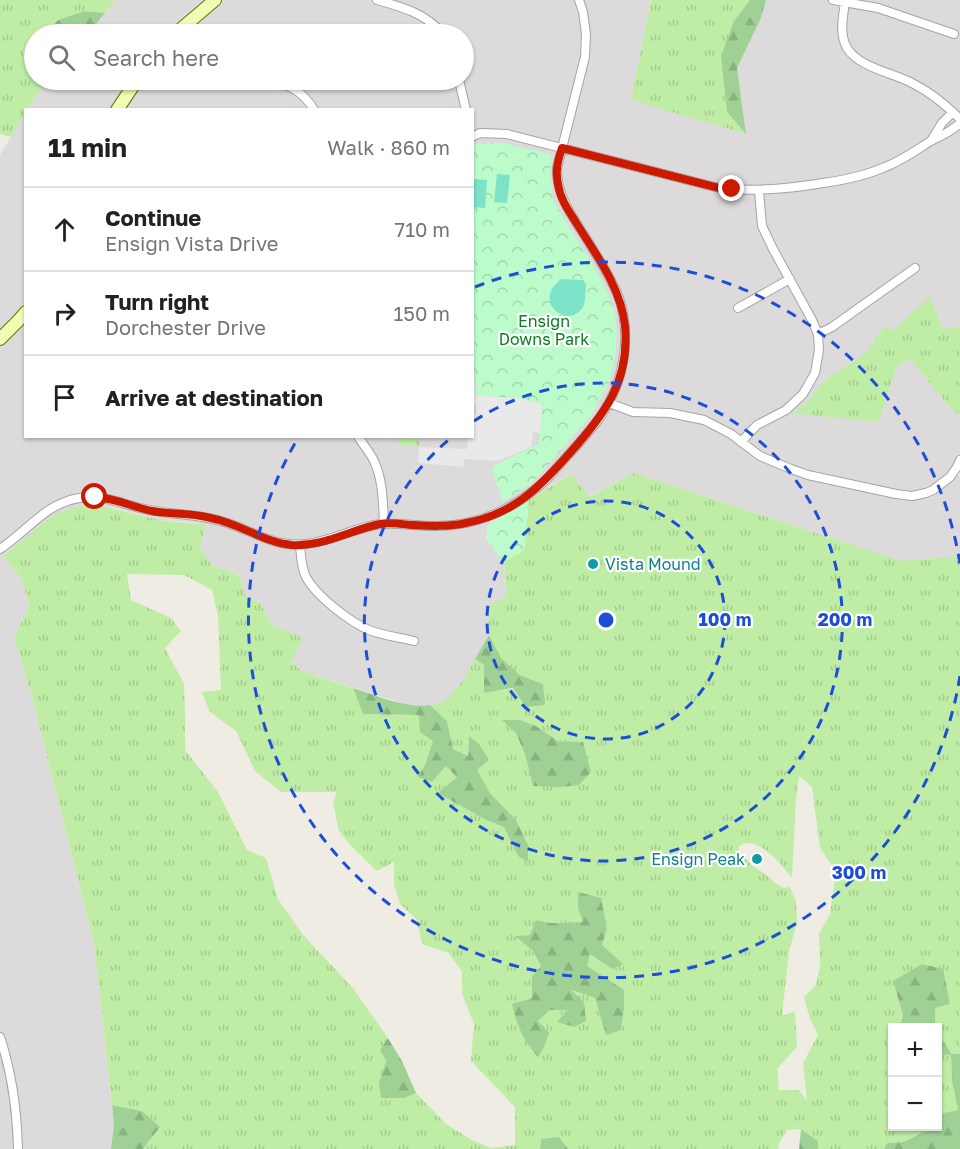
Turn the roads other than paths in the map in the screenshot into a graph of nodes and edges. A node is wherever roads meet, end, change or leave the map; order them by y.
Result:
1 (215, 0) edge
2 (376, 0) edge
3 (579, 0) edge
4 (833, 0) edge
5 (845, 2) junction
6 (186, 24) edge
7 (434, 24) edge
8 (954, 34) dead end
9 (130, 90) edge
10 (297, 90) edge
11 (461, 90) edge
12 (118, 108) edge
13 (313, 108) edge
14 (466, 108) edge
15 (953, 112) junction
16 (960, 121) edge
17 (474, 136) edge
18 (931, 141) junction
19 (562, 148) junction
20 (759, 191) junction
21 (915, 268) dead end
22 (790, 279) junction
23 (738, 308) dead end
24 (23, 320) edge
25 (818, 334) junction
26 (0, 339) edge
27 (609, 403) junction
28 (359, 438) edge
29 (741, 442) junction
30 (960, 460) edge
31 (384, 524) junction
32 (300, 545) junction
33 (0, 549) edge
34 (414, 641) dead end
35 (0, 1037) edge
36 (18, 1149) edge

1 - 6 street
2 - 7 street
3 - 19 street
4 - 5 street
5 - 8 street
5 - 15 street
9 - 12 street
10 - 13 street
11 - 14 street
15 - 16 street
15 - 18 street
16 - 18 street
17 - 19 street
18 - 20 street
19 - 20 street
19 - 27 street
20 - 22 street
21 - 25 street
22 - 23 street
22 - 25 street
24 - 26 street
25 - 29 street
27 - 29 street
27 - 31 street
28 - 31 street
29 - 30 street
31 - 32 street
32 - 33 street
32 - 34 street
35 - 36 street

